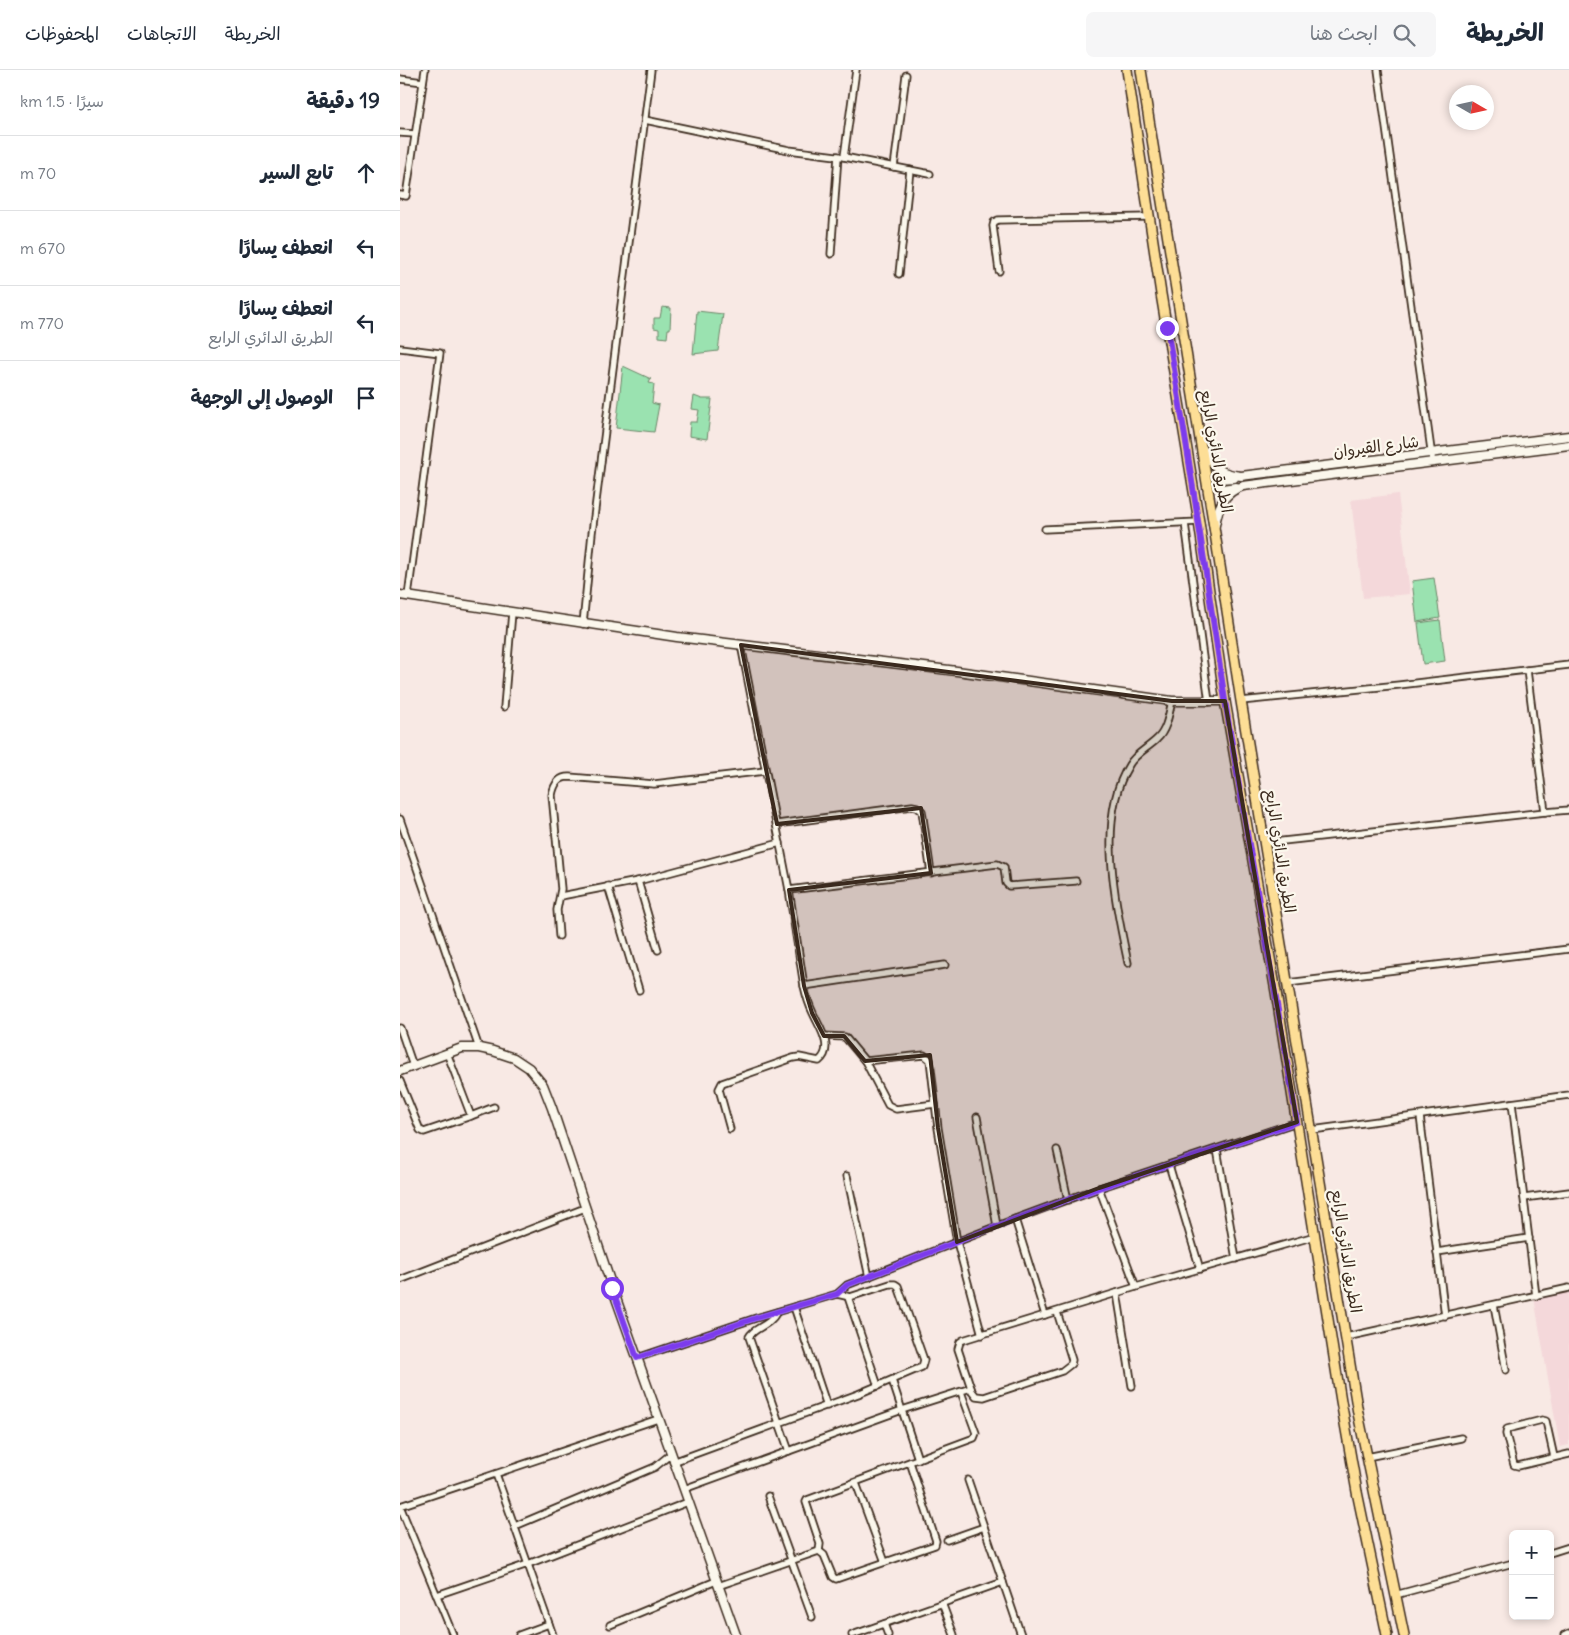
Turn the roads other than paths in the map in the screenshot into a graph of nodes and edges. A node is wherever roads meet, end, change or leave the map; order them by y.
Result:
1 (425, 70) edge
2 (651, 70) edge
3 (856, 70) edge
4 (1127, 70) edge
5 (1141, 70) edge
6 (1378, 70) edge
7 (906, 75) dead end
8 (400, 79) edge
9 (423, 82) junction
10 (645, 120) junction
11 (400, 133) edge
12 (415, 134) junction
13 (841, 157) junction
14 (894, 167) junction
15 (910, 170) junction
16 (930, 174) dead end
17 (400, 195) edge
18 (1149, 217) junction
19 (830, 254) dead end
20 (999, 271) dead end
21 (899, 274) dead end
22 (400, 348) edge
23 (1569, 436) edge
24 (1200, 444) junction
25 (1569, 445) edge
26 (1431, 453) junction
27 (1432, 461) junction
28 (1241, 476) junction
29 (1240, 487) junction
30 (1199, 522) junction
31 (1185, 523) junction
32 (1214, 527) junction
33 (1045, 529) dead end
34 (404, 596) edge
35 (512, 612) junction
36 (583, 624) junction
37 (740, 645) junction
38 (1569, 665) edge
39 (1527, 670) junction
40 (1172, 701) junction
41 (1240, 701) junction
42 (1209, 702) junction
43 (1225, 702) junction
44 (504, 707) dead end
45 (765, 771) junction
46 (1569, 810) edge
47 (1545, 812) junction
48 (400, 819) edge
49 (777, 824) junction
50 (780, 843) junction
51 (1265, 843) junction
52 (931, 873) junction
53 (638, 881) junction
54 (1076, 881) dead end
55 (608, 886) junction
56 (789, 890) junction
57 (560, 896) junction
58 (559, 936) dead end
59 (1569, 949) edge
60 (658, 950) dead end
61 (1128, 963) dead end
62 (945, 964) dead end
63 (1286, 982) junction
64 (804, 986) junction
65 (639, 990) dead end
66 (400, 1028) edge
67 (824, 1036) junction
68 (479, 1048) junction
69 (447, 1053) junction
70 (865, 1061) junction
71 (413, 1066) junction
72 (400, 1071) edge
73 (400, 1081) edge
74 (1569, 1096) edge
75 (1512, 1103) junction
76 (935, 1104) junction
77 (494, 1107) dead end
78 (471, 1116) junction
79 (1420, 1116) junction
80 (977, 1117) dead end
81 (1297, 1122) junction
82 (730, 1129) dead end
83 (1312, 1130) junction
84 (1217, 1149) junction
85 (1057, 1150) dead end
86 (1169, 1165) junction
87 (847, 1176) dead end
88 (1320, 1176) junction
89 (1306, 1179) junction
90 (1099, 1188) junction
91 (1569, 1192) edge
92 (1524, 1198) junction
93 (1068, 1200) junction
94 (585, 1208) junction
95 (1015, 1219) junction
96 (997, 1226) junction
97 (1315, 1236) junction
98 (1529, 1238) junction
99 (958, 1242) junction
100 (1437, 1252) junction
101 (1236, 1259) junction
102 (1200, 1269) junction
103 (869, 1277) junction
104 (400, 1280) edge
105 (1136, 1287) junction
106 (1569, 1288) edge
107 (1117, 1293) junction
108 (837, 1294) junction
109 (1536, 1296) junction
110 (848, 1297) junction
111 (1494, 1305) junction
112 (794, 1307) junction
113 (777, 1312) junction
114 (1057, 1312) junction
115 (1045, 1315) junction
116 (1445, 1316) junction
117 (982, 1335) junction
118 (1346, 1338) junction
119 (637, 1358) junction
120 (1506, 1370) dead end
121 (892, 1380) junction
122 (878, 1386) junction
123 (1132, 1386) dead end
124 (971, 1388) junction
125 (961, 1392) junction
126 (827, 1406) junction
127 (902, 1410) junction
128 (658, 1419) junction
129 (779, 1423) junction
130 (1461, 1438) dead end
131 (789, 1451) junction
132 (671, 1454) junction
133 (1569, 1454) edge
134 (1367, 1458) junction
135 (1554, 1458) junction
136 (918, 1459) junction
137 (674, 1462) junction
138 (910, 1462) junction
139 (496, 1474) junction
140 (968, 1480) dead end
141 (856, 1483) junction
142 (684, 1489) junction
143 (768, 1496) dead end
144 (688, 1502) junction
145 (400, 1506) edge
146 (515, 1526) junction
147 (984, 1527) junction
148 (947, 1540) dead end
149 (1569, 1547) edge
150 (819, 1551) junction
151 (1554, 1552) edge
152 (792, 1561) junction
153 (885, 1562) junction
154 (528, 1564) junction
155 (1509, 1565) edge
156 (1003, 1582) junction
157 (717, 1583) junction
158 (437, 1595) junction
159 (1395, 1595) junction
160 (942, 1603) junction
161 (812, 1617) dead end
162 (550, 1624) junction
163 (884, 1624) junction
164 (610, 1626) dead end
165 (1569, 1634) edge
166 (453, 1635) edge
167 (519, 1635) edge
168 (553, 1635) edge
169 (736, 1635) edge
170 (852, 1635) edge
171 (888, 1635) edge
172 (954, 1635) edge
173 (1021, 1635) edge
174 (1387, 1635) edge
175 (1404, 1635) edge
176 (1565, 1635) edge

1 - 9 street
2 - 10 street
3 - 13 street
4 - 18 main road, الطريق الدائري الرابع
5 - 24 main road, الطريق الدائري الرابع
6 - 26 street
7 - 14 street
8 - 9 street
9 - 12 street
10 - 13 street
10 - 36 street
11 - 12 street
12 - 17 street
13 - 14 street
13 - 19 street
14 - 15 street
15 - 16 street
15 - 21 street
18 - 20 street
18 - 30 main road, الطريق الدائري الرابع
22 - 34 street
23 - 26 street, شارع القيروان
24 - 28 street, شارع القيروان
24 - 32 main road, الطريق الدائري الرابع
25 - 27 street, شارع القيروان
26 - 27 street
26 - 28 street, شارع القيروان
27 - 29 street, شارع القيروان
28 - 29 street, شارع القيروان
29 - 32 street
30 - 31 street
30 - 43 main road, الطريق الدائري الرابع
31 - 33 street
31 - 42 street
32 - 41 main road, الطريق الدائري الرابع
34 - 35 street
35 - 36 street
35 - 44 street
36 - 37 street
37 - 40 street
37 - 45 street
38 - 39 street
39 - 41 street
39 - 47 street
40 - 42 street
40 - 61 street
41 - 51 main road, الطريق الدائري الرابع
42 - 43 street
43 - 81 main road, الطريق الدائري الرابع
45 - 49 street
45 - 57 street
46 - 47 street
47 - 51 street
48 - 68 street
49 - 50 street
49 - 52 street
50 - 53 street
50 - 56 street
51 - 63 main road, الطريق الدائري الرابع
52 - 54 street
52 - 56 street
53 - 55 street
53 - 60 street
55 - 57 street
55 - 65 street
56 - 64 street
57 - 58 street
59 - 63 street
62 - 64 street
63 - 83 main road, الطريق الدائري الرابع
64 - 67 street
66 - 71 street
67 - 70 street
67 - 82 street
68 - 69 street
68 - 94 street
69 - 71 street
69 - 78 street
70 - 76 street
70 - 76 street
71 - 72 street
73 - 78 street
74 - 75 street
75 - 79 street
75 - 92 street
76 - 99 street
77 - 78 street
79 - 83 street
79 - 100 street
80 - 96 street
81 - 84 street
81 - 89 main road, الطريق الدائري الرابع
83 - 88 main road, الطريق الدائري الرابع
84 - 86 street
84 - 101 street
85 - 93 street
86 - 90 street
86 - 102 street
87 - 103 street
88 - 89 main road
88 - 118 main road, الطريق الدائري الرابع
89 - 97 main road, الطريق الدائري الرابع
90 - 93 street
90 - 105 street
91 - 92 street
92 - 98 street
93 - 95 street
94 - 104 street
94 - 119 street
95 - 96 street
95 - 115 street
96 - 99 street
97 - 101 street
97 - 174 main road, الطريق الدائري الرابع
98 - 100 street
98 - 109 street
99 - 103 street
99 - 117 street
100 - 116 street
101 - 102 street
102 - 105 street
103 - 108 street
105 - 107 street
106 - 109 street
107 - 114 street
107 - 123 street
108 - 110 street
108 - 112 street
109 - 111 street
110 - 121 street
110 - 122 street
111 - 116 street
111 - 120 street
112 - 113 street
112 - 126 street
113 - 119 street
113 - 129 street
114 - 115 street
114 - 124 street
115 - 117 street
116 - 118 street
117 - 124 street
118 - 134 main road, الطريق الدائري الرابع
119 - 128 street
121 - 122 street
121 - 127 street
122 - 126 street
124 - 125 street
125 - 127 street
125 - 136 street
126 - 129 street
127 - 131 street
127 - 136 street
128 - 132 street
128 - 139 street
129 - 131 street
129 - 137 street
130 - 134 street
131 - 142 street
132 - 137 street
132 - 146 street
133 - 135 street
134 - 159 main road, الطريق الدائري الرابع
135 - 135 street
136 - 138 street
137 - 142 street
138 - 141 street
138 - 153 street
139 - 145 street
139 - 146 street
140 - 147 street
141 - 150 street
141 - 153 street
142 - 144 street
143 - 152 street
144 - 154 street
144 - 157 street
145 - 158 street
146 - 154 street
147 - 148 street
147 - 156 street
149 - 151 street
150 - 152 street
150 - 153 street
152 - 157 street
152 - 161 street
154 - 158 street
154 - 162 street
155 - 159 street
156 - 160 street
156 - 173 street
157 - 164 street
157 - 169 street
158 - 166 street
159 - 175 main road, الطريق الدائري الرابع
160 - 163 street
160 - 172 street
162 - 167 street
162 - 168 street
163 - 170 street
163 - 171 street
165 - 176 street

